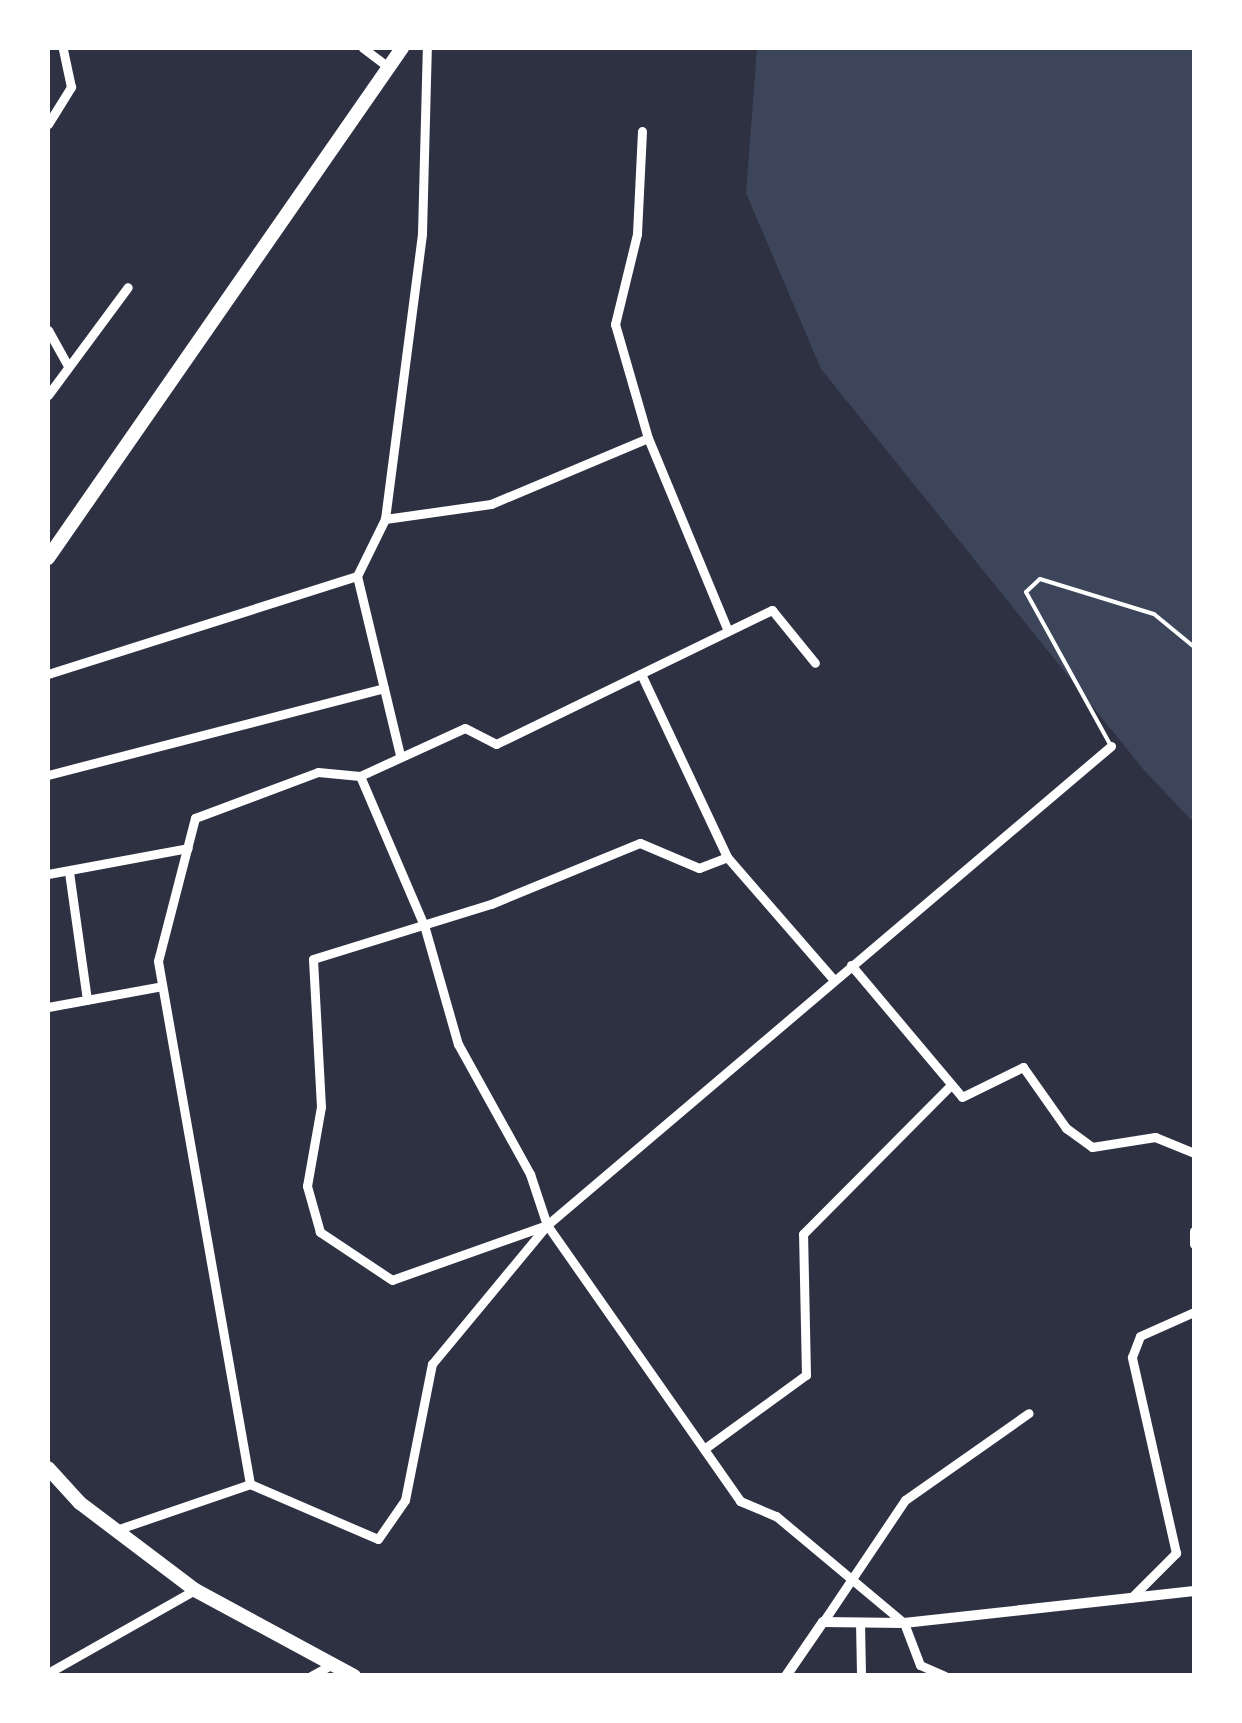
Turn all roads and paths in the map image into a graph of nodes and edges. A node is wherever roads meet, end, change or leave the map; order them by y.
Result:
1 (63, 48) edge
2 (363, 48) edge
3 (402, 48) edge
4 (427, 48) edge
5 (388, 68) junction
6 (48, 124) edge
7 (642, 131) dead end
8 (128, 287) dead end
9 (48, 330) edge
10 (68, 366) junction
11 (48, 395) edge
12 (648, 438) junction
13 (384, 520) junction
14 (48, 558) edge
15 (357, 576) junction
16 (728, 631) junction
17 (1194, 647) edge
18 (815, 663) dead end
19 (48, 674) edge
20 (640, 674) junction
21 (384, 688) junction
22 (1110, 746) joint
23 (400, 755) junction
24 (48, 775) edge
25 (360, 776) junction
26 (188, 848) junction
27 (727, 857) junction
28 (69, 872) junction
29 (48, 874) edge
30 (424, 924) junction
31 (851, 965) junction
32 (834, 980) junction
33 (162, 986) junction
34 (87, 1000) junction
35 (48, 1007) edge
36 (948, 1086) junction
37 (1194, 1153) edge
38 (547, 1225) junction
39 (1194, 1231) edge
40 (1194, 1244) edge
41 (1194, 1312) edge
42 (1028, 1413) dead end
43 (704, 1449) junction
44 (48, 1468) edge
45 (250, 1484) junction
46 (116, 1530) junction
47 (851, 1579) junction
48 (195, 1590) junction
49 (1194, 1591) edge
50 (1131, 1598) junction
51 (823, 1622) junction
52 (860, 1622) junction
53 (904, 1623) junction
54 (329, 1666) junction
55 (48, 1673) edge
56 (311, 1676) edge
57 (354, 1676) edge
58 (786, 1676) edge
59 (861, 1676) edge
60 (946, 1676) edge

1 - 6 street
2 - 5 street
3 - 5 main road
4 - 13 street
5 - 14 main road
7 - 12 street
8 - 10 street
9 - 10 street
10 - 11 street
12 - 13 street
12 - 16 street
13 - 15 street
15 - 19 street
15 - 21 street
16 - 18 street
16 - 20 street
17 - 22 lane
20 - 23 street
20 - 27 street
21 - 23 street
21 - 24 street
22 - 31 street
23 - 25 street
25 - 26 street
25 - 30 street
26 - 28 street
26 - 33 street
27 - 30 street
27 - 32 street
28 - 29 street
28 - 34 street
30 - 38 street
30 - 38 street
31 - 32 street
31 - 36 street
32 - 38 street
33 - 34 street
33 - 45 street
34 - 35 street
36 - 37 street
36 - 43 street
38 - 43 street
38 - 45 street
39 - 40 street
41 - 50 street
42 - 47 street
43 - 47 street
44 - 46 main road
45 - 46 street
46 - 48 main road
47 - 51 street
47 - 53 street
48 - 54 main road
48 - 55 street
49 - 50 street
50 - 53 street
51 - 52 street
51 - 58 street
52 - 53 street
52 - 59 street
53 - 60 street
54 - 56 street
54 - 57 main road

